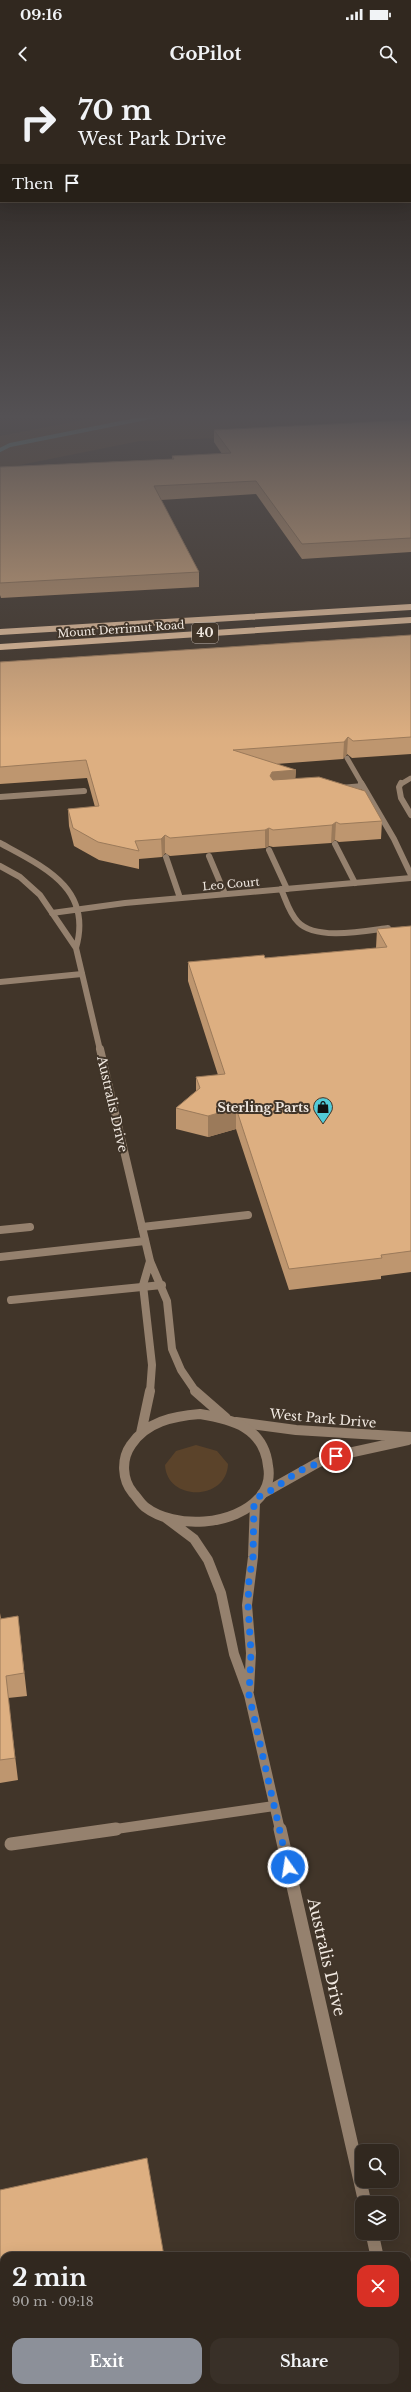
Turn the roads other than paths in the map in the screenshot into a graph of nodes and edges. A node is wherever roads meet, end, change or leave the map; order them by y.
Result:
1 (411, 607) edge
2 (411, 620) edge
3 (0, 632) edge
4 (0, 647) edge
5 (347, 758) edge
6 (411, 778) edge
7 (363, 786) junction
8 (334, 788) edge
9 (84, 791) dead end
10 (0, 797) edge
11 (411, 815) edge
12 (0, 843) edge
13 (335, 844) dead end
14 (269, 850) dead end
15 (209, 856) dead end
16 (166, 857) dead end
17 (0, 866) edge
18 (411, 875) edge
19 (411, 878) edge
20 (355, 883) junction
21 (284, 889) junction
22 (225, 894) junction
23 (180, 898) junction
24 (78, 909) junction
25 (52, 913) junction
26 (395, 928) edge
27 (76, 948) junction
28 (82, 974) junction
29 (0, 982) edge
30 (248, 1216) dead end
31 (30, 1227) dead end
32 (142, 1227) junction
33 (0, 1230) edge
34 (145, 1241) junction
35 (0, 1257) edge
36 (150, 1261) junction
37 (162, 1285) junction
38 (144, 1287) junction
39 (11, 1300) dead end
40 (230, 1420) junction
41 (142, 1433) junction
42 (411, 1438) edge
43 (258, 1498) junction
44 (166, 1518) junction
45 (249, 1695) junction
46 (274, 1806) junction
47 (11, 1844) dead end
48 (363, 2196) edge
49 (374, 2240) edge
50 (376, 2252) edge

1 - 3 main road, Mount Derrimut Road / 40
2 - 4 main road, Mount Derrimut Road / 40
5 - 7 street
6 - 11 street
7 - 8 street
7 - 18 street
9 - 10 street
12 - 24 street, Australis Drive
13 - 20 street
14 - 21 street
15 - 22 street
16 - 23 street
17 - 25 street, Australis Drive
19 - 20 street, Leo Court
20 - 21 street, Leo Court
21 - 22 street, Leo Court
21 - 26 street
22 - 23 street, Leo Court
23 - 24 street, Leo Court
24 - 25 street, Leo Court
24 - 27 street, Australis Drive
25 - 27 street, Australis Drive
27 - 28 street, Australis Drive
28 - 29 street
28 - 32 street, Australis Drive
30 - 32 street
31 - 33 street
32 - 34 street, Australis Drive
34 - 35 street
34 - 36 street, Australis Drive
36 - 37 street, Australis Drive
36 - 38 street, Australis Drive
37 - 38 street
37 - 40 street, Australis Drive
38 - 39 street
38 - 41 street, Australis Drive
40 - 41 street
40 - 42 street, West Park Drive
40 - 43 street
41 - 44 street
42 - 43 street, West Park Drive
43 - 44 street
43 - 45 street, Australis Drive
44 - 45 street, Australis Drive
45 - 46 street, Australis Drive
46 - 47 street
46 - 48 street, Australis Drive
49 - 50 street

